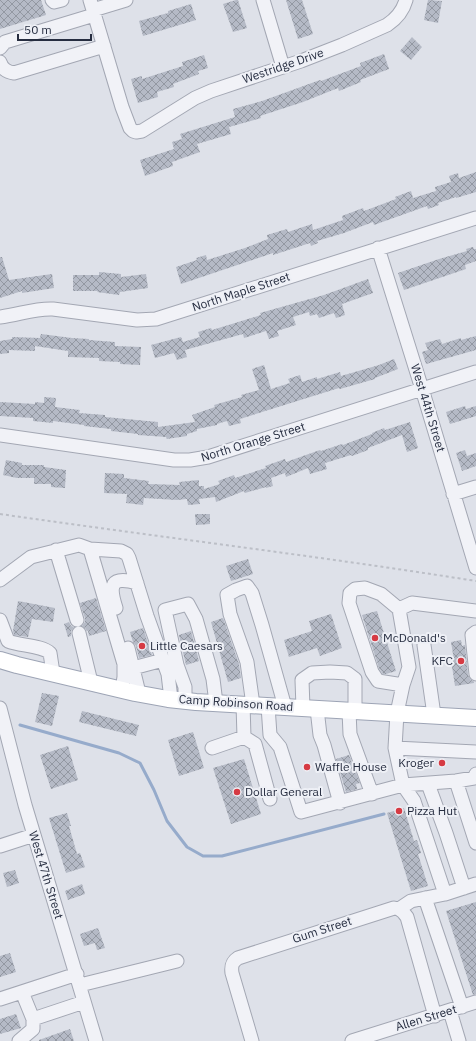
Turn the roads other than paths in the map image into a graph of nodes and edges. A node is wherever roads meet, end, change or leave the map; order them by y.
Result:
1 (52, 0) edge
2 (62, 0) edge
3 (126, 0) edge
4 (263, 0) edge
5 (404, 4) edge
6 (92, 8) edge
7 (104, 46) junction
8 (0, 48) edge
9 (0, 62) edge
10 (284, 67) junction
11 (476, 218) edge
12 (378, 248) junction
13 (0, 317) edge
14 (476, 372) edge
15 (422, 389) junction
16 (0, 435) edge
17 (476, 486) edge
18 (453, 494) junction
19 (90, 549) junction
20 (56, 550) junction
21 (475, 562) edge
22 (0, 580) edge
23 (137, 582) junction
24 (399, 609) junction
25 (476, 611) edge
26 (0, 620) edge
27 (77, 620) dead end
28 (476, 632) edge
29 (79, 633) dead end
30 (424, 645) dead end
31 (0, 660) edge
32 (163, 660) junction
33 (133, 668) junction
34 (53, 673) junction
35 (476, 674) edge
36 (91, 682) junction
37 (403, 685) junction
38 (122, 690) junction
39 (139, 693) junction
40 (178, 700) junction
41 (216, 703) junction
42 (255, 705) junction
43 (285, 707) junction
44 (0, 708) edge
45 (310, 708) junction
46 (352, 711) junction
47 (397, 713) junction
48 (434, 715) junction
49 (476, 718) edge
50 (244, 737) junction
51 (212, 748) dead end
52 (395, 748) junction
53 (476, 752) edge
54 (476, 774) edge
55 (456, 782) junction
56 (428, 784) junction
57 (403, 785) junction
58 (372, 794) junction
59 (270, 799) dead end
60 (340, 803) junction
61 (34, 835) junction
62 (476, 843) edge
63 (0, 846) edge
64 (470, 886) edge
65 (445, 894) junction
66 (425, 898) junction
67 (399, 909) junction
68 (177, 961) dead end
69 (78, 980) junction
70 (22, 992) junction
71 (0, 999) edge
72 (84, 1002) junction
73 (476, 1002) edge
74 (456, 1009) junction
75 (435, 1016) junction
76 (33, 1019) junction
77 (377, 1037) edge
78 (18, 1041) edge
79 (96, 1041) edge
80 (252, 1041) edge
81 (352, 1041) edge
82 (459, 1041) edge

1 - 2 street
3 - 6 street
4 - 10 street
5 - 10 street, Westridge Drive
6 - 7 street
6 - 8 street
7 - 9 street
7 - 10 street, Westridge Drive
11 - 12 street, North Maple Street
12 - 13 street, North Maple Street
12 - 15 street, West 44th Street
14 - 15 street, North Orange Street
15 - 16 street, North Orange Street
15 - 18 street, West 44th Street
17 - 18 street
18 - 21 street, West 44th Street
19 - 20 street
19 - 23 street
19 - 38 street
20 - 22 street
20 - 27 street
23 - 32 street
23 - 33 street
24 - 25 street
24 - 37 street
24 - 37 street
26 - 34 street
28 - 35 street
29 - 36 street
30 - 48 street
31 - 34 main road, Camp Robinson Road
32 - 33 street
32 - 40 street
33 - 39 street
34 - 36 main road, Camp Robinson Road
36 - 38 main road, Camp Robinson Road
37 - 47 street
38 - 39 main road, Camp Robinson Road
39 - 40 main road, Camp Robinson Road
40 - 41 main road, Camp Robinson Road
40 - 41 street
41 - 42 main road, Camp Robinson Road
42 - 43 main road, Camp Robinson Road
42 - 43 street
42 - 50 street
42 - 60 street
43 - 45 main road, Camp Robinson Road
44 - 61 street, West 47th Street
45 - 46 main road, Camp Robinson Road
45 - 46 street
45 - 60 street
46 - 47 main road, Camp Robinson Road
46 - 58 street
47 - 48 main road, Camp Robinson Road
47 - 52 street
48 - 49 main road, Camp Robinson Road
50 - 51 street
50 - 59 street
52 - 53 street
52 - 57 street
54 - 55 street
55 - 56 street
55 - 62 street
56 - 57 street
56 - 64 street
57 - 58 street
57 - 65 street
58 - 60 street
61 - 63 street
61 - 69 street, West 47th Street
64 - 65 street
65 - 66 street
66 - 67 street, Gum Street
66 - 74 street
67 - 75 street
67 - 80 street, Gum Street
68 - 69 street
69 - 70 street
69 - 72 street, West 47th Street
70 - 71 street
70 - 76 street
72 - 76 street
72 - 79 street, West 47th Street
73 - 74 street, Allen Street
74 - 75 street, Allen Street
74 - 82 street
75 - 77 street, Allen Street
76 - 78 street
77 - 81 street, Allen Street

